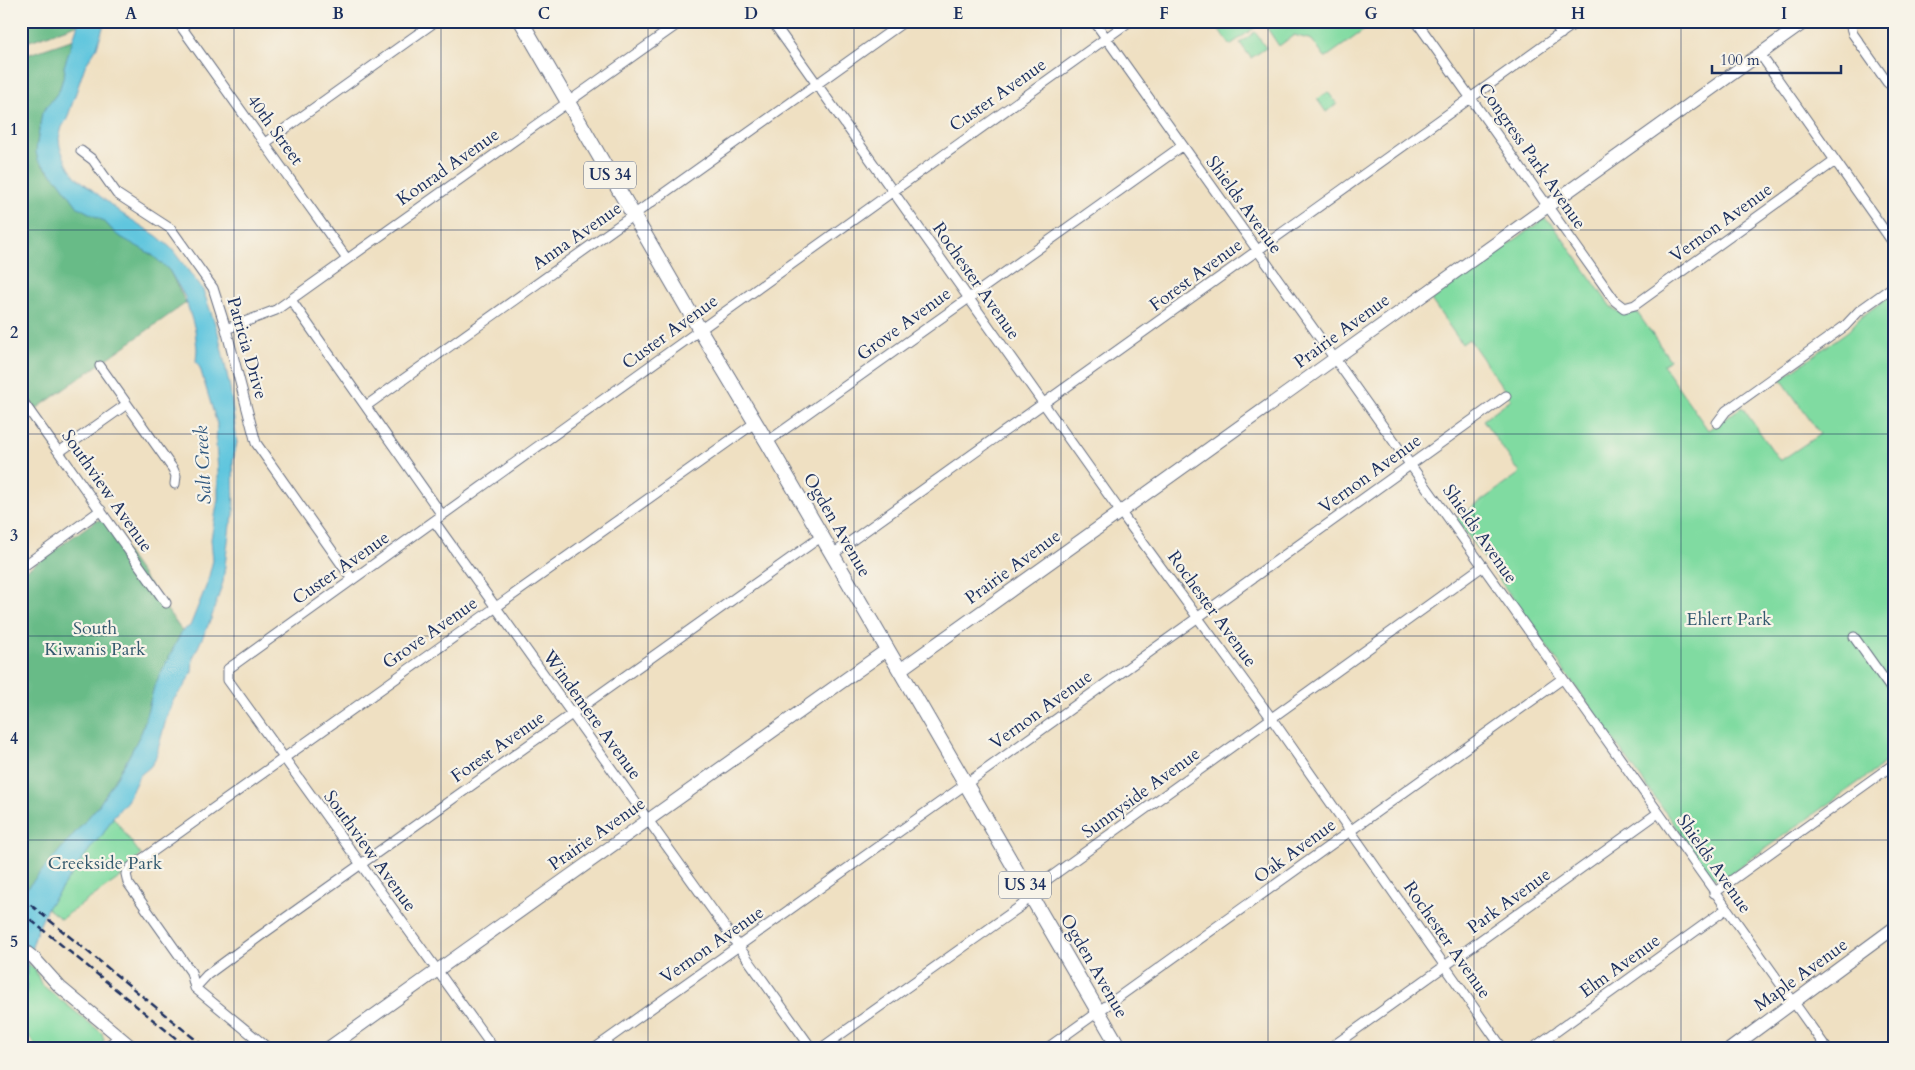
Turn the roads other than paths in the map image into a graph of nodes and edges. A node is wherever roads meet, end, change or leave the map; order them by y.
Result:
1 (177, 21) edge
2 (436, 21) edge
3 (521, 21) edge
4 (682, 21) edge
5 (772, 21) edge
6 (905, 21) edge
7 (1094, 21) edge
8 (1130, 21) edge
9 (1416, 21) edge
10 (1553, 21) edge
11 (1578, 21) edge
12 (1806, 21) edge
13 (1849, 21) edge
14 (1561, 34) junction
15 (1106, 39) junction
16 (1760, 54) junction
17 (817, 84) junction
18 (1894, 88) edge
19 (1471, 98) junction
20 (568, 102) junction
21 (264, 143) junction
22 (1182, 146) junction
23 (81, 150) dead end
24 (1835, 161) junction
25 (892, 191) junction
26 (1547, 206) junction
27 (634, 215) junction
28 (1892, 237) edge
29 (1257, 251) junction
30 (347, 259) junction
31 (1894, 286) edge
32 (968, 298) junction
33 (290, 300) junction
34 (1624, 308) joint
35 (226, 329) junction
36 (700, 330) junction
37 (1334, 358) junction
38 (100, 366) dead end
39 (1506, 396) dead end
40 (21, 399) edge
41 (127, 404) junction
42 (1044, 404) junction
43 (366, 406) junction
44 (756, 422) junction
45 (1717, 423) dead end
46 (767, 442) junction
47 (59, 452) junction
48 (1411, 465) junction
49 (175, 484) dead end
50 (101, 510) junction
51 (1120, 512) junction
52 (442, 515) junction
53 (434, 522) junction
54 (822, 536) junction
55 (833, 554) junction
56 (1482, 566) junction
57 (21, 568) edge
58 (352, 579) junction
59 (166, 603) dead end
60 (495, 607) junction
61 (1197, 617) junction
62 (1854, 637) dead end
63 (888, 649) junction
64 (228, 669) joint
65 (900, 670) junction
66 (1562, 679) junction
67 (1894, 693) edge
68 (571, 714) junction
69 (1272, 719) junction
70 (283, 758) junction
71 (1894, 764) edge
72 (966, 784) junction
73 (1658, 814) junction
74 (647, 820) junction
75 (1351, 831) junction
76 (360, 864) junction
77 (1714, 893) junction
78 (1031, 895) junction
79 (1726, 909) junction
80 (1894, 928) edge
81 (738, 946) junction
82 (21, 948) edge
83 (1445, 967) junction
84 (437, 970) junction
85 (195, 988) junction
86 (1793, 1003) junction
87 (1098, 1011) junction
88 (120, 1037) junction
89 (103, 1049) edge
90 (134, 1049) edge
91 (269, 1049) edge
92 (327, 1049) edge
93 (494, 1049) edge
94 (594, 1049) edge
95 (812, 1049) edge
96 (820, 1049) edge
97 (1046, 1049) edge
98 (1120, 1049) edge
99 (1329, 1049) edge
100 (1503, 1049) edge
101 (1532, 1049) edge
102 (1730, 1049) edge
103 (1827, 1049) edge

1 - 21 street, 40th Street
2 - 21 street
3 - 20 main road, Ogden Avenue / US 34
4 - 20 street, Konrad Avenue
5 - 17 street, Rochester Avenue
6 - 17 street, Anna Avenue
7 - 15 street, Shields Avenue
8 - 15 street, Custer Avenue
9 - 19 street, Congress Park Avenue
10 - 14 street
11 - 14 street, Forest Avenue
12 - 16 street, Prairie Avenue
13 - 18 street
14 - 19 street, Forest Avenue
15 - 22 street, Shields Avenue
15 - 25 street, Custer Avenue
16 - 24 street
16 - 26 street, Prairie Avenue
17 - 25 street, Rochester Avenue
17 - 27 street, Anna Avenue
19 - 26 street, Congress Park Avenue
19 - 29 street, Forest Avenue
20 - 27 main road, Ogden Avenue / US 34
20 - 30 street, Konrad Avenue
21 - 30 street, 40th Street
22 - 29 street, Shields Avenue
22 - 32 street, Grove Avenue
23 - 35 street, Patricia Drive
24 - 28 street
24 - 34 street, Vernon Avenue
25 - 32 street, Rochester Avenue
25 - 36 street, Custer Avenue
26 - 34 street, Congress Park Avenue
26 - 37 street, Prairie Avenue
27 - 36 main road, Ogden Avenue / US 34
27 - 43 street, Anna Avenue
29 - 37 street, Shields Avenue
29 - 42 street, Forest Avenue
30 - 33 street, Konrad Avenue
31 - 45 street
32 - 42 street, Rochester Avenue
32 - 46 street, Grove Avenue
33 - 35 street, Konrad Avenue
33 - 43 street
35 - 58 street, Patricia Drive
36 - 44 main road, Ogden Avenue / US 34
36 - 52 street, Custer Avenue
37 - 48 street, Shields Avenue
37 - 51 street, Prairie Avenue
38 - 41 street
39 - 48 street, Vernon Avenue
40 - 47 street, Southview Avenue
41 - 47 street
41 - 49 street
42 - 51 street, Rochester Avenue
42 - 55 street, Forest Avenue
43 - 52 street
44 - 46 main road, Ogden Avenue / US 34
44 - 60 street, Grove Avenue
46 - 54 main road, Ogden Avenue / US 34
47 - 50 street, Southview Avenue
48 - 56 street, Shields Avenue
48 - 61 street, Vernon Avenue
50 - 57 street
50 - 59 street, Southview Avenue
51 - 61 street, Rochester Avenue
51 - 65 street, Prairie Avenue
52 - 53 street, Custer Avenue
53 - 58 street, Custer Avenue
53 - 60 street, Windemere Avenue
54 - 55 main road, Ogden Avenue / US 34
54 - 68 street, Forest Avenue
55 - 63 main road, Ogden Avenue / US 34
56 - 66 street, Shields Avenue
56 - 69 street, Sunnyside Avenue
58 - 64 street, Custer Avenue
60 - 68 street, Windemere Avenue
60 - 70 street, Grove Avenue
61 - 69 street, Rochester Avenue
61 - 72 street, Vernon Avenue
62 - 67 street
63 - 65 main road, Ogden Avenue / US 34
63 - 74 street, Prairie Avenue
64 - 70 street, Southview Avenue
65 - 72 main road, Ogden Avenue / US 34
66 - 73 street, Shields Avenue
66 - 75 street, Oak Avenue
68 - 74 street, Windemere Avenue
68 - 76 street, Forest Avenue
69 - 75 street, Rochester Avenue
69 - 78 street, Sunnyside Avenue
70 - 76 street, Southview Avenue
70 - 85 street, Grove Avenue
71 - 77 street
72 - 78 main road, Ogden Avenue / US 34
72 - 81 street, Vernon Avenue
73 - 77 street, Shields Avenue
73 - 83 street, Park Avenue
74 - 81 street, Windemere Avenue
74 - 84 street, Prairie Avenue
75 - 83 street, Rochester Avenue
75 - 87 street, Oak Avenue
76 - 84 street, Southview Avenue
76 - 85 street, Forest Avenue
77 - 79 street, Shields Avenue
78 - 87 main road, Ogden Avenue / US 34
78 - 96 street, Sunnyside Avenue
79 - 86 street, Shields Avenue
79 - 101 street, Elm Avenue
80 - 86 street, Maple Avenue
81 - 94 street, Vernon Avenue
81 - 95 street, Windemere Avenue
82 - 88 street
83 - 99 street, Park Avenue
83 - 100 street, Rochester Avenue
84 - 92 street, Prairie Avenue
84 - 93 street, Southview Avenue
85 - 91 street
86 - 102 street, Maple Avenue
86 - 103 street, Shields Avenue
87 - 97 street, Oak Avenue
87 - 98 main road, Ogden Avenue / US 34
88 - 89 street
88 - 90 street

